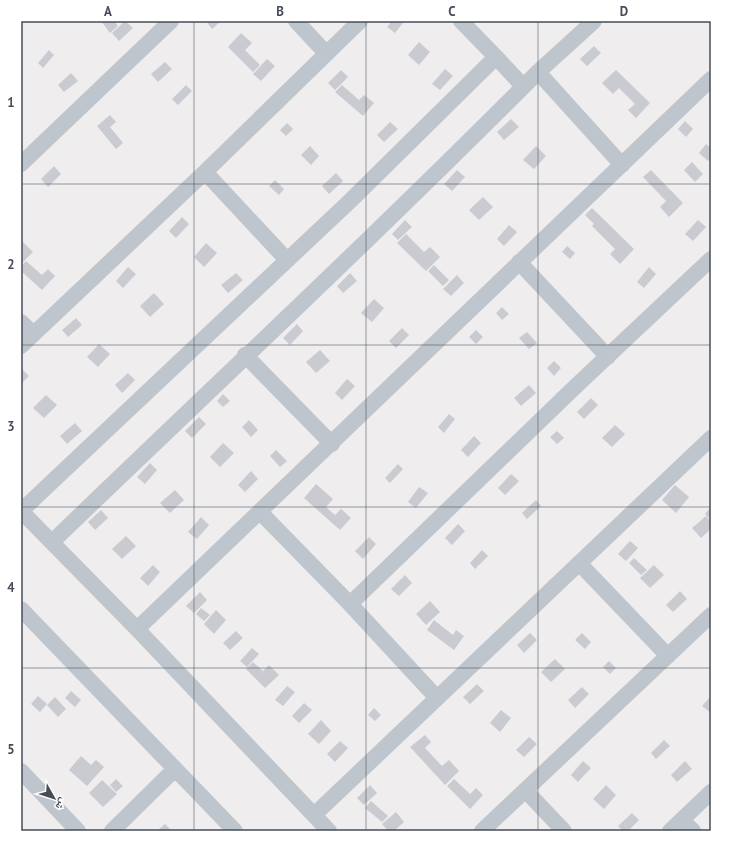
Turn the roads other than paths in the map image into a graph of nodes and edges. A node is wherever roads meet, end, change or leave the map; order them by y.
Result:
1 (171, 21) edge
2 (296, 21) edge
3 (360, 21) edge
4 (461, 21) edge
5 (594, 21) edge
6 (326, 53) junction
7 (496, 57) junction
8 (538, 72) junction
9 (711, 79) edge
10 (523, 86) junction
11 (21, 164) edge
12 (622, 165) junction
13 (205, 172) junction
14 (711, 259) edge
15 (287, 260) junction
16 (520, 262) junction
17 (21, 322) edge
18 (33, 334) junction
19 (21, 346) edge
20 (245, 355) junction
21 (608, 357) junction
22 (711, 438) edge
23 (332, 444) junction
24 (21, 511) edge
25 (260, 512) junction
26 (52, 542) junction
27 (579, 563) junction
28 (350, 604) junction
29 (21, 609) edge
30 (711, 615) edge
31 (137, 629) junction
32 (668, 656) junction
33 (437, 698) junction
34 (175, 769) junction
35 (21, 772) edge
36 (525, 790) junction
37 (711, 792) edge
38 (314, 815) junction
39 (687, 825) edge
40 (78, 831) edge
41 (112, 831) edge
42 (235, 831) edge
43 (329, 831) edge
44 (482, 831) edge
45 (564, 831) edge
46 (670, 831) edge

1 - 11 street
2 - 6 street
3 - 6 street
4 - 7 street
5 - 8 street
6 - 13 street
7 - 10 street
7 - 15 street
8 - 10 street
8 - 12 street
9 - 12 street
10 - 20 street
12 - 16 street
13 - 15 street
13 - 18 street
14 - 21 street
15 - 24 street
16 - 21 street
16 - 23 street
17 - 18 street
18 - 19 street
20 - 23 street
20 - 26 street
21 - 28 street
22 - 27 street
23 - 25 street
24 - 26 street
25 - 28 street
25 - 31 street
26 - 31 street
27 - 32 street
27 - 33 street
28 - 33 street
29 - 34 street
30 - 32 street
31 - 38 street
32 - 36 street
33 - 38 street
34 - 41 street
34 - 42 street
35 - 40 street
36 - 44 street
36 - 45 street
37 - 39 street
38 - 43 street
39 - 46 street

